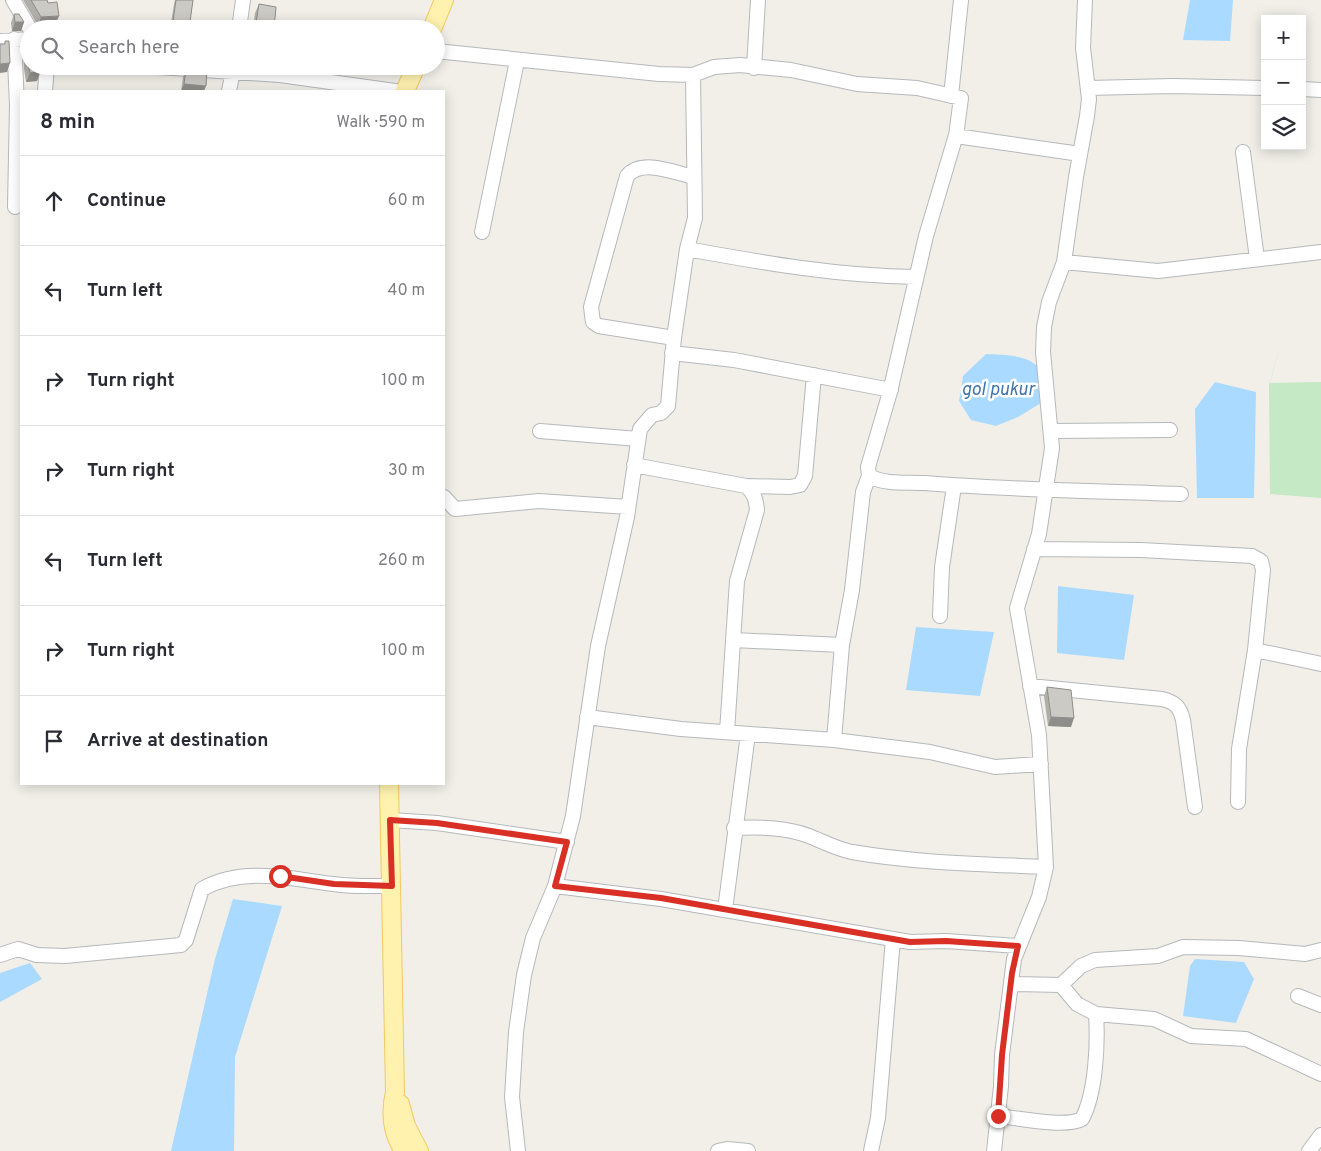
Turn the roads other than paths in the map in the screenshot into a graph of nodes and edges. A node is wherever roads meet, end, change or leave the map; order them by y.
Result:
1 (13, 0) edge
2 (243, 0) edge
3 (444, 0) edge
4 (758, 0) edge
5 (960, 0) edge
6 (1085, 0) edge
7 (25, 20) edge
8 (240, 20) edge
9 (436, 20) edge
10 (20, 39) edge
11 (7, 40) edge
12 (445, 52) edge
13 (518, 61) junction
14 (754, 68) junction
15 (46, 75) edge
16 (232, 75) edge
17 (280, 75) edge
18 (412, 75) edge
19 (693, 75) junction
20 (1088, 88) junction
21 (1261, 88) edge
22 (1306, 89) edge
23 (45, 90) edge
24 (229, 90) edge
25 (388, 90) edge
26 (405, 90) edge
27 (1321, 90) edge
28 (951, 96) junction
29 (956, 134) junction
30 (1243, 152) dead end
31 (1080, 154) junction
32 (694, 177) junction
33 (15, 207) dead end
34 (482, 232) dead end
35 (688, 249) junction
36 (1321, 252) edge
37 (1257, 260) junction
38 (1064, 262) junction
39 (916, 277) junction
40 (674, 338) junction
41 (672, 353) junction
42 (814, 375) junction
43 (891, 390) junction
44 (1170, 430) dead end
45 (540, 431) dead end
46 (1052, 431) junction
47 (638, 439) junction
48 (634, 466) junction
49 (869, 476) junction
50 (746, 486) junction
51 (954, 486) junction
52 (1044, 489) junction
53 (1181, 494) dead end
54 (445, 498) edge
55 (628, 507) junction
56 (1034, 549) junction
57 (940, 616) dead end
58 (734, 640) junction
59 (842, 645) junction
60 (1256, 650) junction
61 (1321, 664) edge
62 (1030, 686) junction
63 (587, 717) junction
64 (727, 732) junction
65 (748, 734) junction
66 (834, 740) junction
67 (1041, 764) junction
68 (389, 785) edge
69 (1238, 802) dead end
70 (1195, 807) dead end
71 (390, 820) junction
72 (734, 828) junction
73 (567, 842) junction
74 (1046, 868) junction
75 (392, 886) junction
76 (555, 886) junction
77 (725, 910) junction
78 (893, 940) junction
79 (1018, 946) junction
80 (1321, 950) edge
81 (0, 955) edge
82 (1011, 984) junction
83 (1061, 985) junction
84 (1298, 996) dead end
85 (1321, 1005) edge
86 (1096, 1014) junction
87 (1321, 1074) edge
88 (395, 1092) junction
89 (998, 1116) junction
90 (395, 1132) junction
91 (1321, 1135) edge
92 (396, 1151) edge
93 (404, 1151) edge
94 (419, 1151) edge
95 (518, 1151) edge
96 (718, 1151) edge
97 (748, 1151) edge
98 (871, 1151) edge
99 (994, 1151) edge
100 (1309, 1151) edge

1 - 7 street
2 - 8 street
3 - 9 main road
4 - 14 street
5 - 28 street
6 - 20 street
10 - 11 street
11 - 33 street
12 - 13 street
13 - 19 street
13 - 34 street
14 - 19 street
14 - 28 street
15 - 23 street
16 - 24 street
17 - 25 street
18 - 26 main road
19 - 32 street
20 - 21 street
20 - 31 street
22 - 27 street
28 - 29 street
29 - 31 street
29 - 39 street
30 - 37 street
31 - 38 street
32 - 35 street
32 - 40 street
35 - 39 street
35 - 40 street
36 - 37 street
37 - 38 street
38 - 46 street
39 - 43 street
40 - 41 street
41 - 42 street
41 - 47 street
42 - 43 street
42 - 50 street
43 - 49 street
44 - 46 street
45 - 47 street
46 - 52 street
47 - 48 street
48 - 50 street
48 - 55 street
49 - 51 street
49 - 59 street
50 - 58 street
51 - 52 street
51 - 57 street
52 - 53 street
52 - 56 street
54 - 55 street
55 - 63 street
56 - 60 street
56 - 62 street
58 - 59 street
58 - 64 street
59 - 66 street
60 - 61 street
60 - 69 street
62 - 67 street
62 - 70 street
63 - 64 street
63 - 73 street
64 - 65 street
65 - 66 street
65 - 72 street
66 - 67 street
67 - 74 street
68 - 71 main road
71 - 73 street
71 - 75 main road
72 - 74 street
72 - 77 street
73 - 76 street
74 - 79 street
75 - 81 street
75 - 88 main road
76 - 77 street
76 - 95 street
77 - 78 street
78 - 79 street
78 - 98 street
79 - 82 street
80 - 83 street
82 - 83 street
82 - 89 street
83 - 86 street
84 - 85 street
86 - 87 street
86 - 89 street
88 - 90 main road
88 - 94 main road
89 - 99 street
90 - 92 street
90 - 93 main road
91 - 100 street
96 - 97 street

